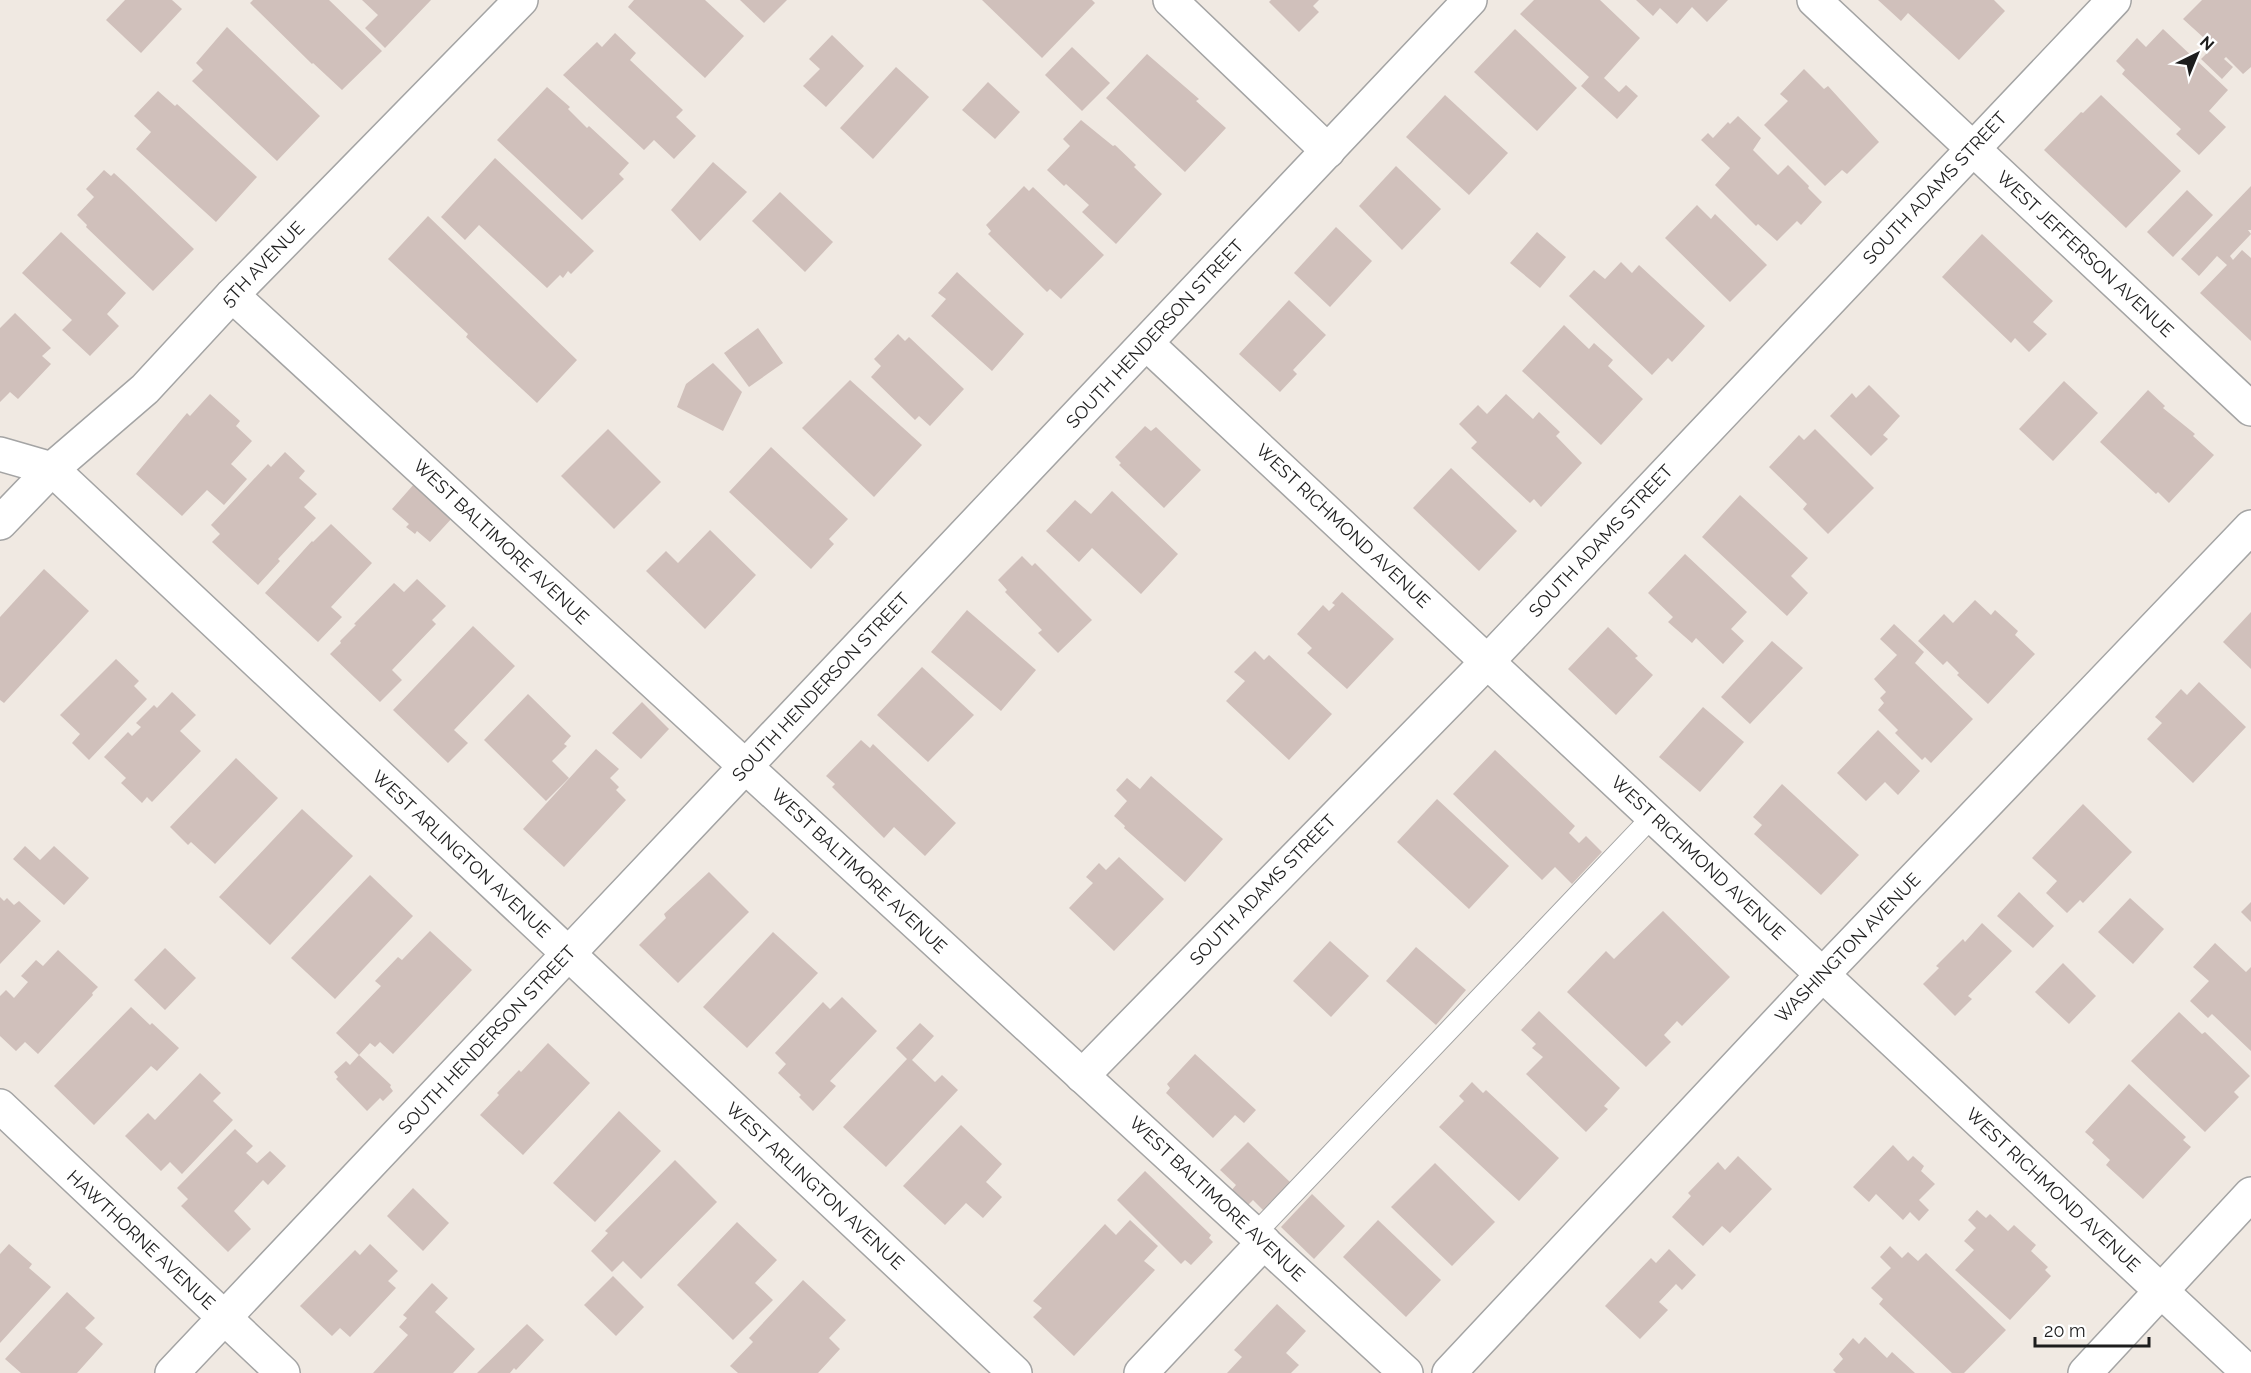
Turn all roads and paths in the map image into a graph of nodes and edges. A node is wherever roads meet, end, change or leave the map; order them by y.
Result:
1 (521, 0) edge
2 (1170, 0) edge
3 (1470, 0) edge
4 (1814, 0) edge
5 (2114, 0) edge
6 (1973, 149) junction
7 (1328, 151) junction
8 (232, 295) junction
9 (1146, 343) junction
10 (2251, 410) edge
11 (0, 454) edge
12 (52, 469) junction
13 (0, 523) edge
14 (2251, 527) edge
15 (1487, 662) junction
16 (746, 766) junction
17 (1653, 816) junction
18 (568, 954) junction
19 (1822, 975) junction
20 (1082, 1076) junction
21 (0, 1106) edge
22 (2251, 1194) edge
23 (1259, 1238) junction
24 (2162, 1291) junction
25 (224, 1318) junction
26 (172, 1373) edge
27 (283, 1373) edge
28 (1015, 1373) edge
29 (1141, 1373) edge
30 (1406, 1373) edge
31 (1449, 1373) edge
32 (2085, 1373) edge
33 (2249, 1373) edge

1 - 8 street, 5TH AVENUE
2 - 7 street
3 - 7 street, SOUTH HENDERSON STREET
4 - 6 street, WEST JEFFERSON AVENUE
5 - 6 street, SOUTH ADAMS STREET
6 - 10 street, WEST JEFFERSON AVENUE
6 - 15 street, SOUTH ADAMS STREET
7 - 9 street, SOUTH HENDERSON STREET
8 - 12 street, 5TH AVENUE
8 - 16 street, WEST BALTIMORE AVENUE
9 - 15 street, WEST RICHMOND AVENUE
9 - 16 street, SOUTH HENDERSON STREET
11 - 12 street, WEST ARLINGTON AVENUE
12 - 13 street, 5TH AVENUE
12 - 18 street, WEST ARLINGTON AVENUE
14 - 19 street, WASHINGTON AVENUE
15 - 17 street, WEST RICHMOND AVENUE
15 - 20 street, SOUTH ADAMS STREET
16 - 18 street, SOUTH HENDERSON STREET
16 - 20 street, WEST BALTIMORE AVENUE
17 - 19 street, WEST RICHMOND AVENUE
17 - 23 lane
18 - 25 street, SOUTH HENDERSON STREET
18 - 28 street, WEST ARLINGTON AVENUE
19 - 24 street, WEST RICHMOND AVENUE
19 - 31 street, WASHINGTON AVENUE
20 - 23 street, WEST BALTIMORE AVENUE
21 - 25 street, HAWTHORNE AVENUE
22 - 24 street
23 - 29 street
23 - 30 street, WEST BALTIMORE AVENUE
24 - 32 street
24 - 33 street, WEST RICHMOND AVENUE
25 - 26 street, SOUTH HENDERSON STREET
25 - 27 street, HAWTHORNE AVENUE

